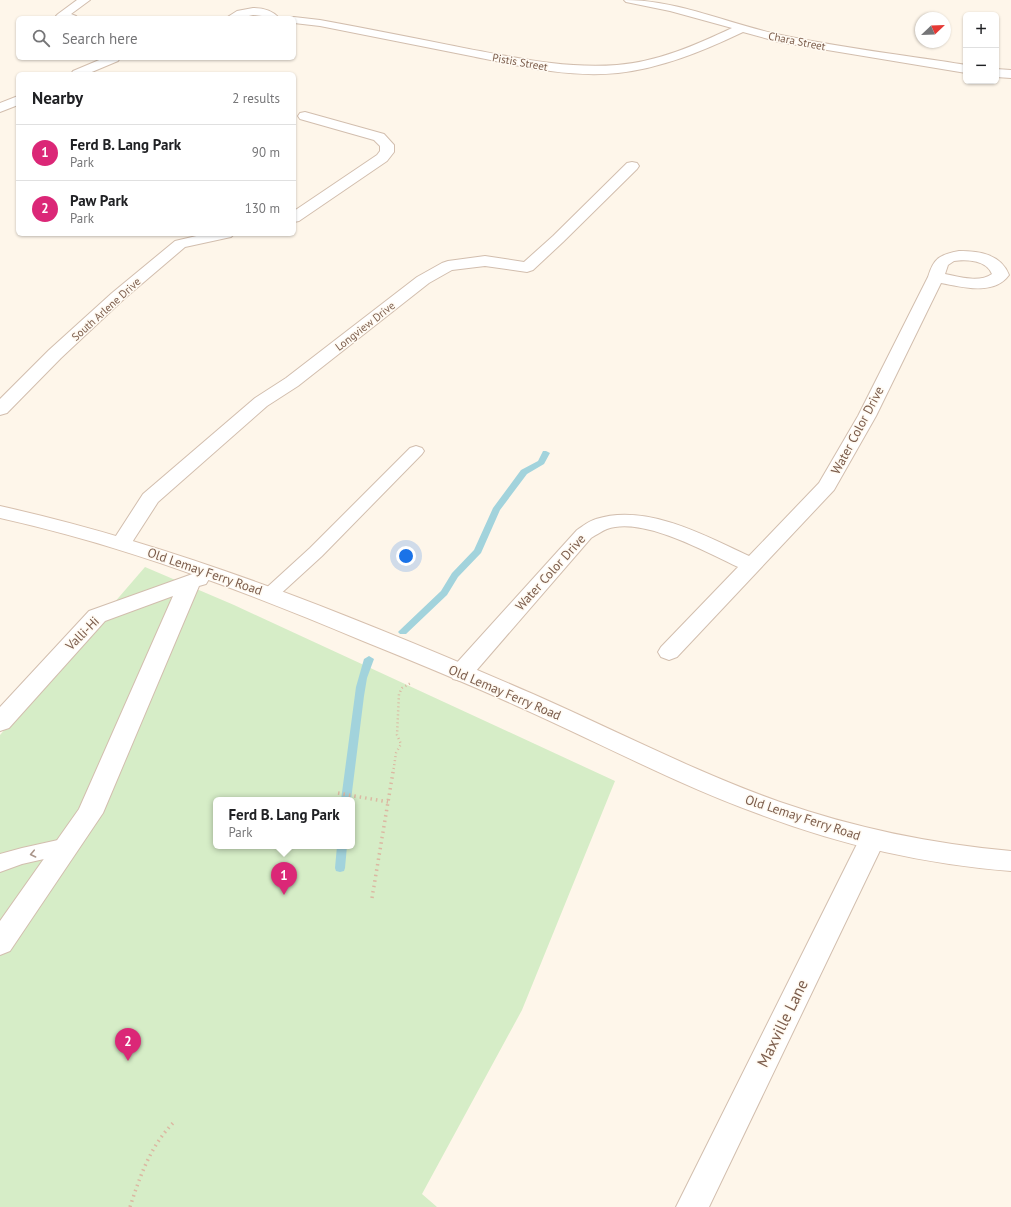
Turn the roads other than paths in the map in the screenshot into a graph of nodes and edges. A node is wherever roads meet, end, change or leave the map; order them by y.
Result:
1 (84, 0) edge
2 (630, 0) edge
3 (62, 16) edge
4 (236, 16) edge
5 (271, 16) edge
6 (296, 20) edge
7 (742, 28) junction
8 (109, 60) edge
9 (963, 69) edge
10 (82, 72) edge
11 (999, 73) edge
12 (1011, 74) edge
13 (16, 101) edge
14 (0, 108) edge
15 (305, 116) dead end
16 (632, 166) dead end
17 (296, 217) edge
18 (217, 236) edge
19 (936, 277) dead end
20 (0, 408) edge
21 (416, 451) dead end
22 (0, 512) edge
23 (122, 542) junction
24 (751, 564) junction
25 (201, 578) junction
26 (270, 594) junction
27 (669, 652) dead end
28 (461, 673) junction
29 (0, 722) edge
30 (872, 840) junction
31 (67, 846) junction
32 (1011, 862) edge
33 (0, 863) edge
34 (0, 943) edge
35 (692, 1207) edge

1 - 3 street
2 - 7 street, Chara Street
4 - 5 street
6 - 7 street, Pistis Street
7 - 9 street, Chara Street
8 - 10 street
11 - 12 street
13 - 14 street
15 - 17 street
16 - 23 street, Longview Drive
18 - 20 street, South Arlene Drive
19 - 24 street, Water Color Drive
21 - 26 lane
22 - 23 street, Old Lemay Ferry Road
23 - 25 street, Old Lemay Ferry Road
24 - 27 street, Water Color Drive
24 - 28 street, Water Color Drive
25 - 26 street, Old Lemay Ferry Road
25 - 29 street, Valli-Hi
25 - 31 street
26 - 28 street, Old Lemay Ferry Road
28 - 30 street, Old Lemay Ferry Road
30 - 32 street, Old Lemay Ferry Road
30 - 35 street, Maxville Lane
31 -> 33 lane
31 - 34 street

